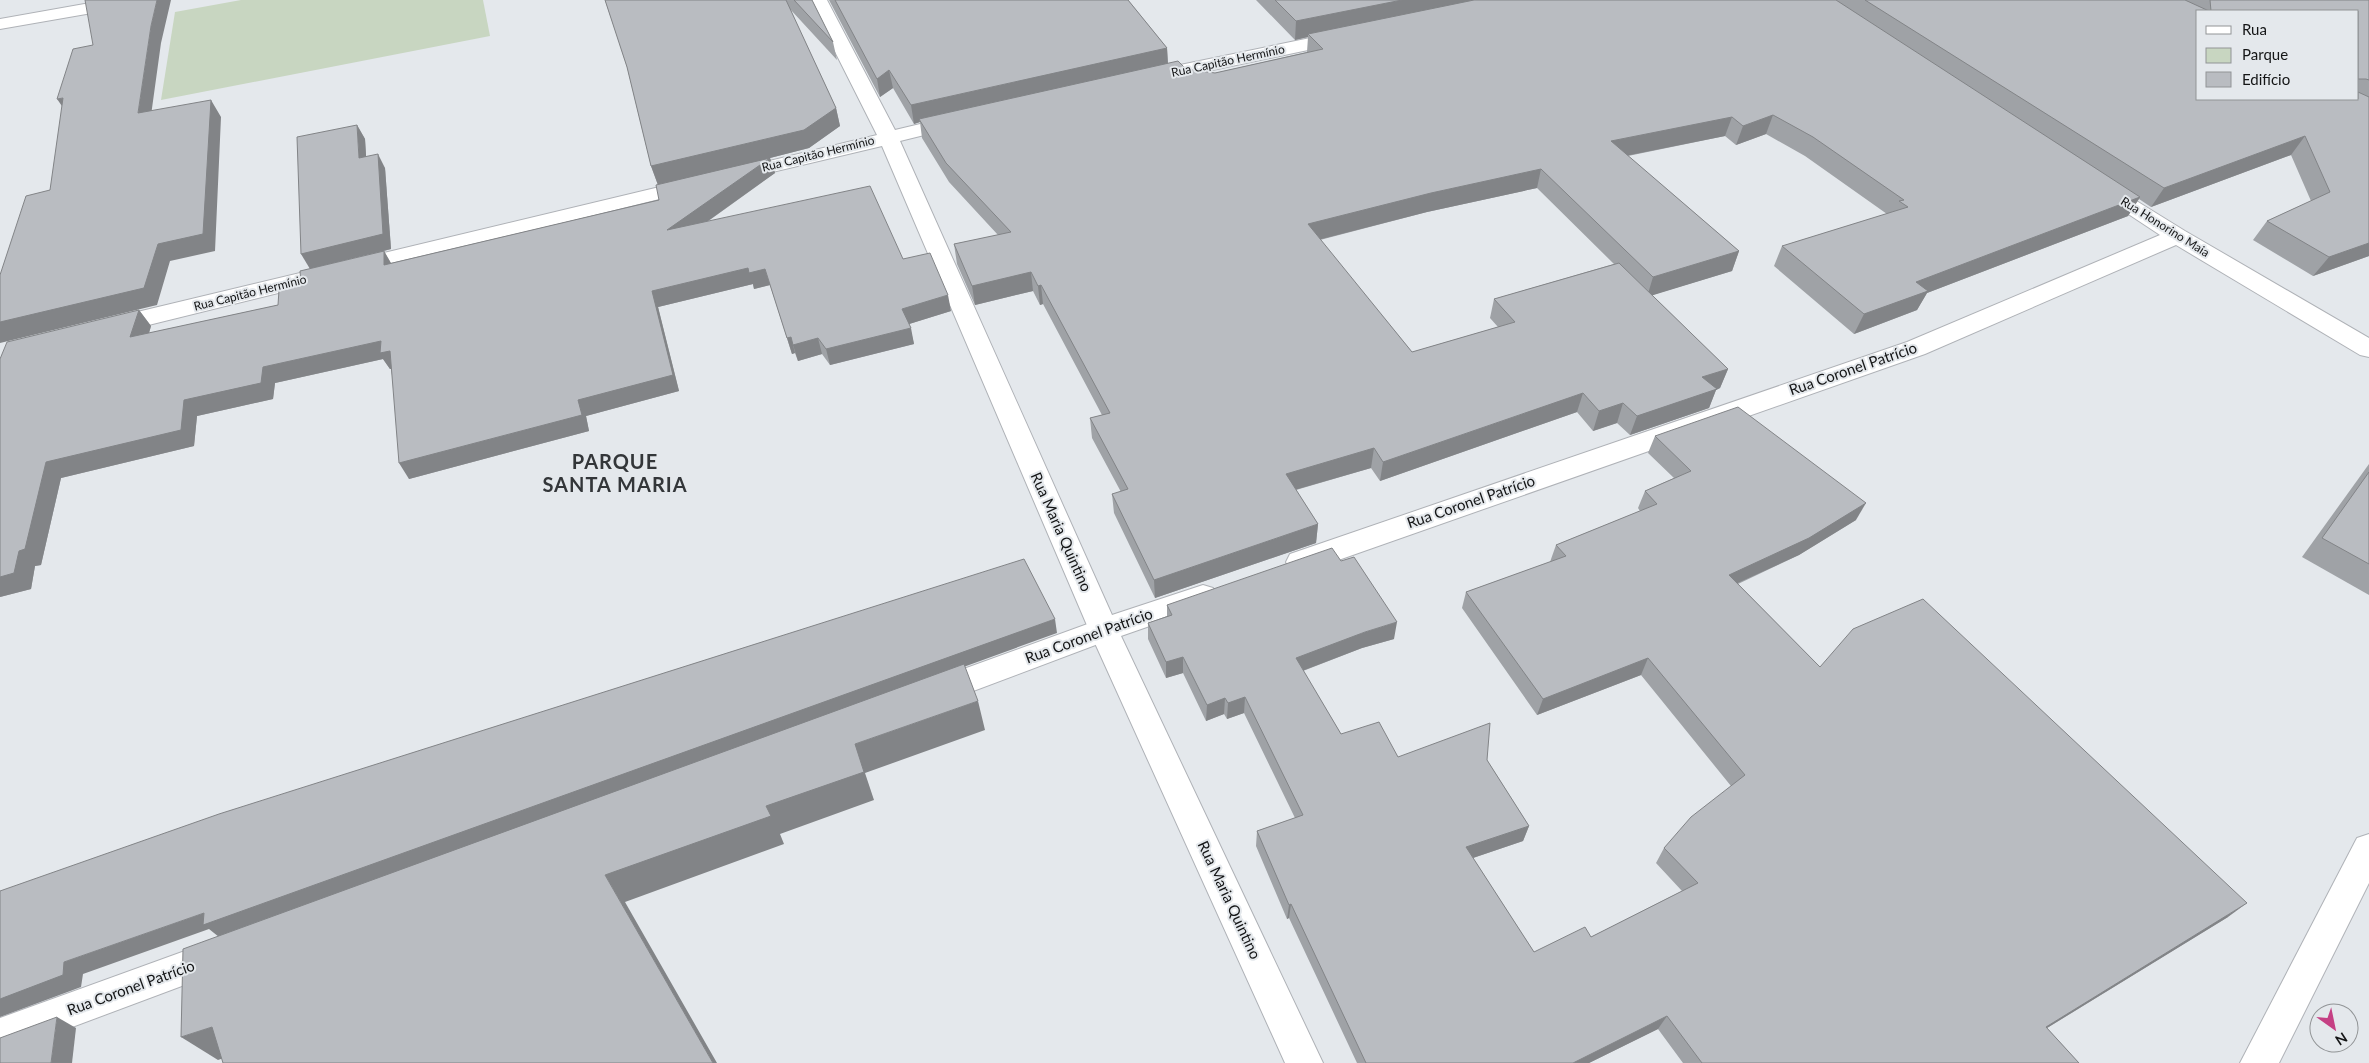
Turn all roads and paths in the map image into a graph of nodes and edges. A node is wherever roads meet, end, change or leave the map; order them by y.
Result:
1 (138, 0) edge
2 (818, 0) edge
3 (0, 24) edge
4 (1359, 34) edge
5 (1136, 80) edge
6 (976, 117) edge
7 (888, 137) junction
8 (2086, 177) edge
9 (2177, 236) junction
10 (88, 332) edge
11 (2369, 349) edge
12 (1276, 570) edge
13 (1222, 589) edge
14 (1104, 630) junction
15 (907, 702) edge
16 (2369, 849) edge
17 (243, 947) edge
18 (0, 1036) edge
19 (1304, 1063) edge
20 (2259, 1063) edge

1 - 3 street
2 - 7 street, Rua Maria Quintino
4 - 5 street, Rua Capitão Hermínio
6 - 7 street, Rua Capitão Hermínio
7 - 10 street, Rua Capitão Hermínio
7 - 14 street, Rua Maria Quintino
8 - 9 street, Rua Honorino Maia
9 - 11 street, Rua Honorino Maia
9 - 12 street, Rua Coronel Patrício
13 - 14 street, Rua Coronel Patrício
14 - 15 street, Rua Coronel Patrício
14 - 19 street, Rua Maria Quintino
16 - 20 street
17 - 18 street, Rua Coronel Patrício

